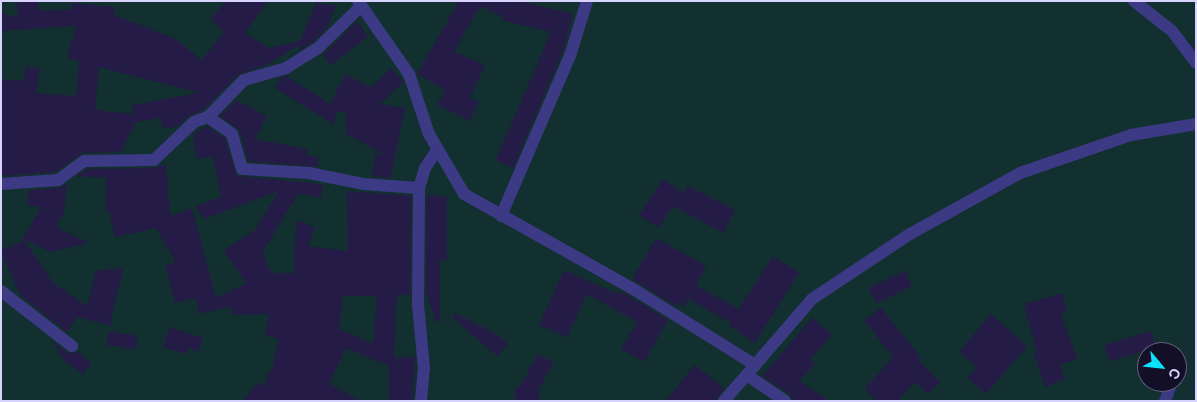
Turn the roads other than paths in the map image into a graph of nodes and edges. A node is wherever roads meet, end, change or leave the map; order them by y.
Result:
1 (587, 1) edge
2 (1134, 1) edge
3 (359, 4) edge
4 (1196, 63) edge
5 (208, 116) junction
6 (1196, 124) edge
7 (438, 149) junction
8 (1, 184) edge
9 (418, 188) junction
10 (501, 216) junction
11 (1, 291) edge
12 (72, 346) dead end
13 (751, 370) junction
14 (420, 401) edge
15 (724, 401) edge
16 (785, 401) edge

1 - 10 street
2 - 4 street
3 - 5 street
3 - 7 street
5 - 8 street
5 - 9 street
6 - 13 street
7 - 9 street
7 - 10 street
9 - 14 street
10 - 13 street
11 - 12 street
13 - 15 street
13 - 16 street

